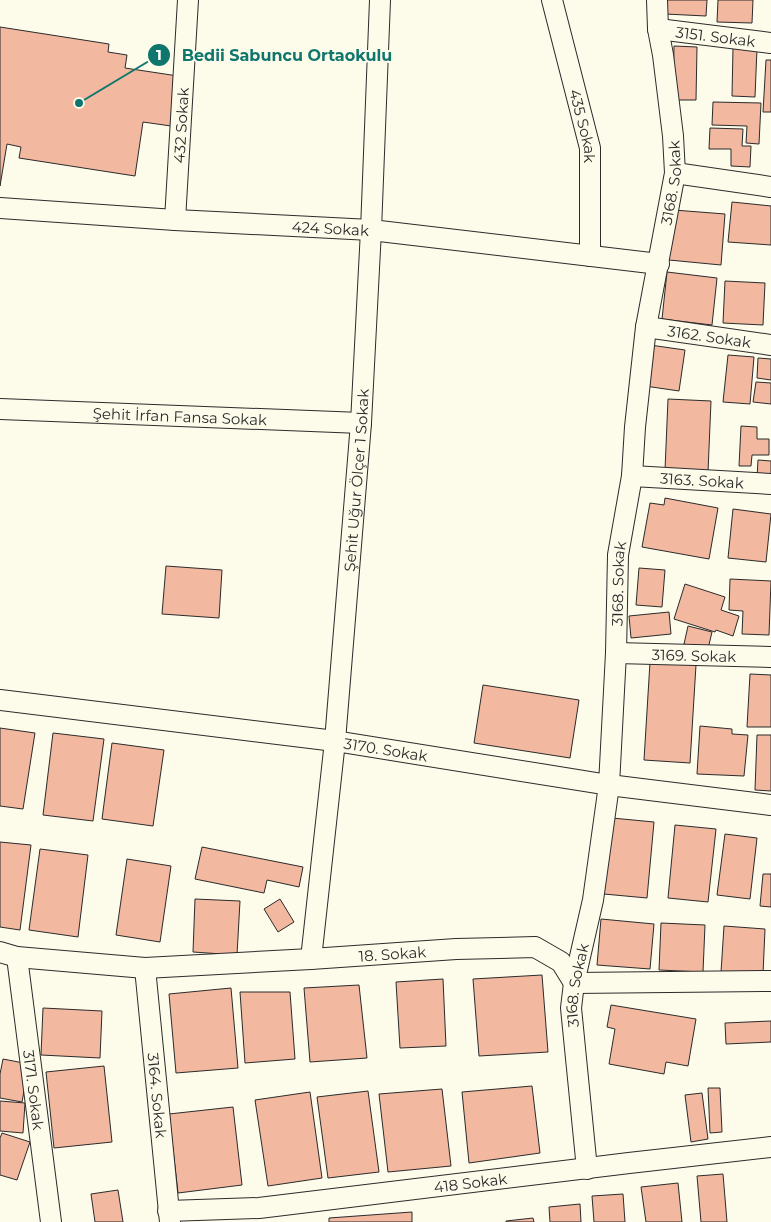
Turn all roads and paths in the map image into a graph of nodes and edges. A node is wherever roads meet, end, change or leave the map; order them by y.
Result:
1 (188, 0) edge
2 (380, 0) edge
3 (552, 0) edge
4 (658, 0) edge
5 (658, 29) junction
6 (771, 43) edge
7 (676, 173) junction
8 (771, 187) edge
9 (0, 208) edge
10 (175, 220) junction
11 (371, 230) junction
12 (590, 256) junction
13 (659, 264) junction
14 (646, 327) junction
15 (771, 345) edge
16 (0, 409) edge
17 (361, 423) junction
18 (632, 476) junction
19 (771, 484) edge
20 (616, 653) junction
21 (771, 657) edge
22 (0, 700) edge
23 (335, 741) junction
24 (609, 785) junction
25 (771, 805) edge
26 (8, 955) edge
27 (311, 959) junction
28 (145, 968) junction
29 (771, 981) edge
30 (574, 983) junction
31 (771, 1147) edge
32 (587, 1169) junction
33 (169, 1217) edge
34 (51, 1222) edge

1 - 10 street, 432 Sokak
2 - 11 street, Şehit Uğur Ölçer 1 Sokak
3 - 12 street, 435 Sokak
4 - 5 street, 3168. Sokak
5 - 6 street, 3151. Sokak
5 - 7 street, 3168. Sokak
7 - 8 street
7 - 13 street, 3168. Sokak
9 - 10 street, 424 Sokak
10 - 11 street, 424 Sokak
11 - 12 street, 424 Sokak
11 - 17 street, Şehit Uğur Ölçer 1 Sokak
12 - 13 street, 424 Sokak
13 - 14 street, 3168. Sokak
14 - 15 street, 3162. Sokak
14 - 18 street, 3168. Sokak
16 - 17 street, Şehit İrfan Fansa Sokak
17 - 23 street, Şehit Uğur Ölçer 1 Sokak
18 - 19 street, 3163. Sokak
18 - 20 street, 3168. Sokak
20 - 21 street, 3169. Sokak
20 - 24 street, 3168. Sokak
22 - 23 street, 3170. Sokak
23 - 24 street, 3170. Sokak
23 - 27 street, Şehit Uğur Ölçer 1 Sokak
24 - 25 street, 3170. Sokak
24 - 30 street, 3168. Sokak
26 - 28 street, 18. Sokak
26 - 34 street, 3171. Sokak
27 - 28 street, 18. Sokak
27 - 30 street, 18. Sokak
28 - 33 street, 3164. Sokak
29 - 30 street
30 - 32 street, 3168. Sokak
31 - 32 street, 418 Sokak
32 - 33 street, 418 Sokak

